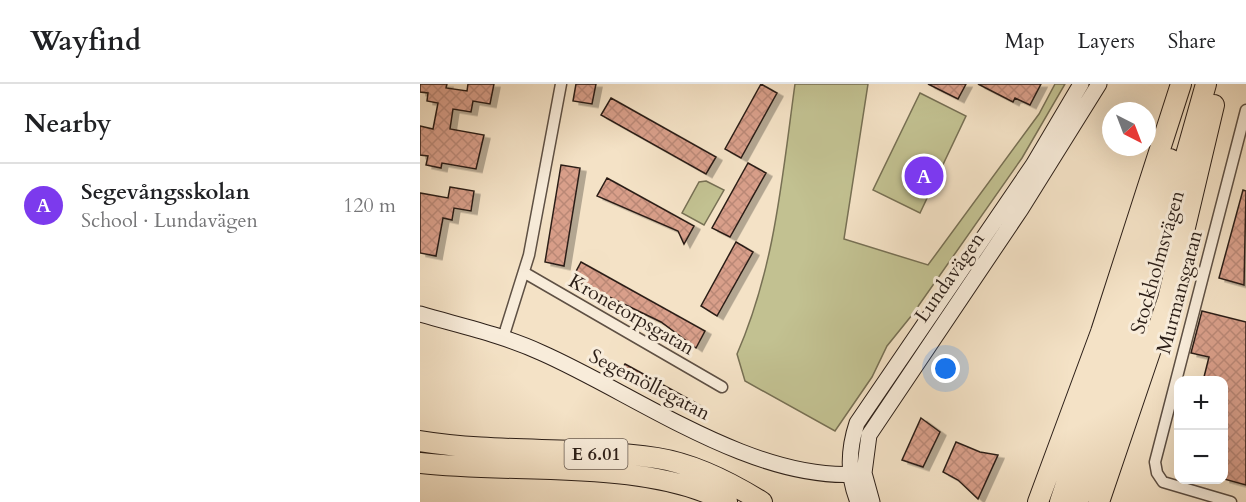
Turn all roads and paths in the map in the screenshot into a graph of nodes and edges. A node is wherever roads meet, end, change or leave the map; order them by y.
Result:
1 (561, 84) edge
2 (1081, 84) edge
3 (1099, 84) edge
4 (1180, 84) edge
5 (1190, 84) edge
6 (1206, 84) edge
7 (1219, 84) edge
8 (1246, 110) edge
9 (525, 273) junction
10 (420, 314) edge
11 (503, 338) junction
12 (722, 387) dead end
13 (1091, 436) junction
14 (420, 441) edge
15 (420, 463) edge
16 (857, 474) junction
17 (727, 502) edge
18 (762, 502) edge
19 (858, 502) edge
20 (872, 502) edge
21 (1038, 502) edge
22 (1060, 502) edge
23 (1078, 502) edge
24 (1098, 502) edge
25 (1231, 502) edge

1 - 9 street
2 - 16 main road, Lundavägen
3 - 16 main road, Lundavägen
4 - 21 highway
5 - 13 highway, Stockholmsvägen
6 - 13 highway, Stockholmsvägen
7 - 24 highway
8 - 25 street, Murmansgatan
9 - 11 street
9 - 12 street, Kronetorpsgatan
10 - 11 main road, Segemöllegatan
11 - 16 main road, Segemöllegatan
13 - 22 highway
13 - 23 highway
14 - 18 highway, E 6.01
15 - 17 highway, E 6.01
16 - 19 main road, Lundavägen
16 - 20 main road, Lundavägen

